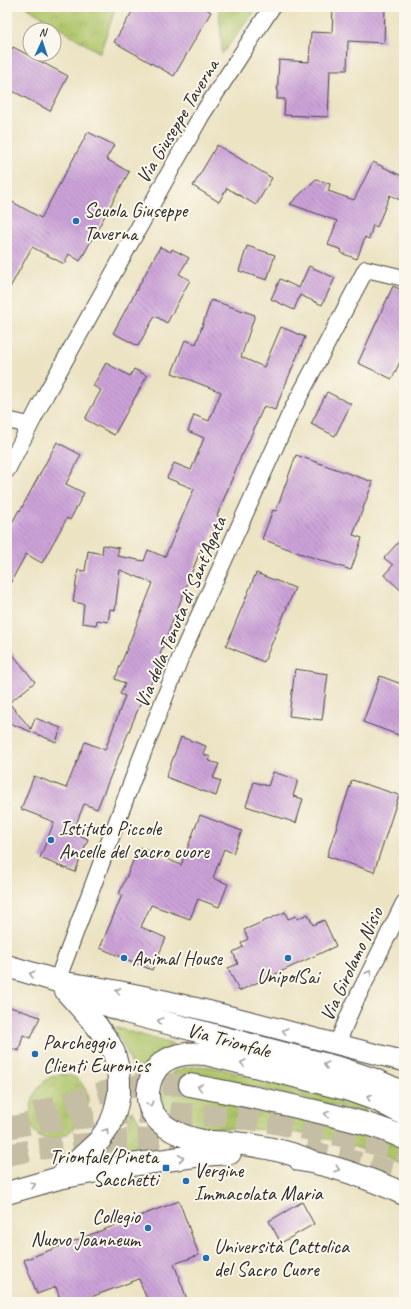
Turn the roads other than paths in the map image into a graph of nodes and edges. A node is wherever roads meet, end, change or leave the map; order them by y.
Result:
1 (272, 7) edge
2 (404, 278) edge
3 (7, 420) edge
4 (29, 425) junction
5 (7, 470) edge
6 (404, 903) edge
7 (7, 966) edge
8 (57, 981) junction
9 (337, 1044) junction
10 (404, 1061) edge
11 (190, 1085) tunnel mouth
12 (404, 1092) edge
13 (404, 1114) edge
14 (404, 1138) edge
15 (313, 1162) junction
16 (59, 1178) junction
17 (7, 1193) edge
18 (404, 1194) edge

1 - 4 street, Via Giuseppe Taverna
2 - 8 street, Via della Tenuta di Sant'Agata
3 - 4 street
4 - 5 street, Via Giuseppe Taverna
9 -> 6 street, Via Girolamo Nisio
8 -> 7 main road, Via Trionfale
9 -> 8 street, Via Trionfale
12 -> 8 main road, Via Trionfale
16 -> 8 main road
9 - 10 street, Via Trionfale
14 -> 11 main road
13 -> 15 main road
16 -> 15 main road
15 -> 18 main road
17 -> 16 main road

